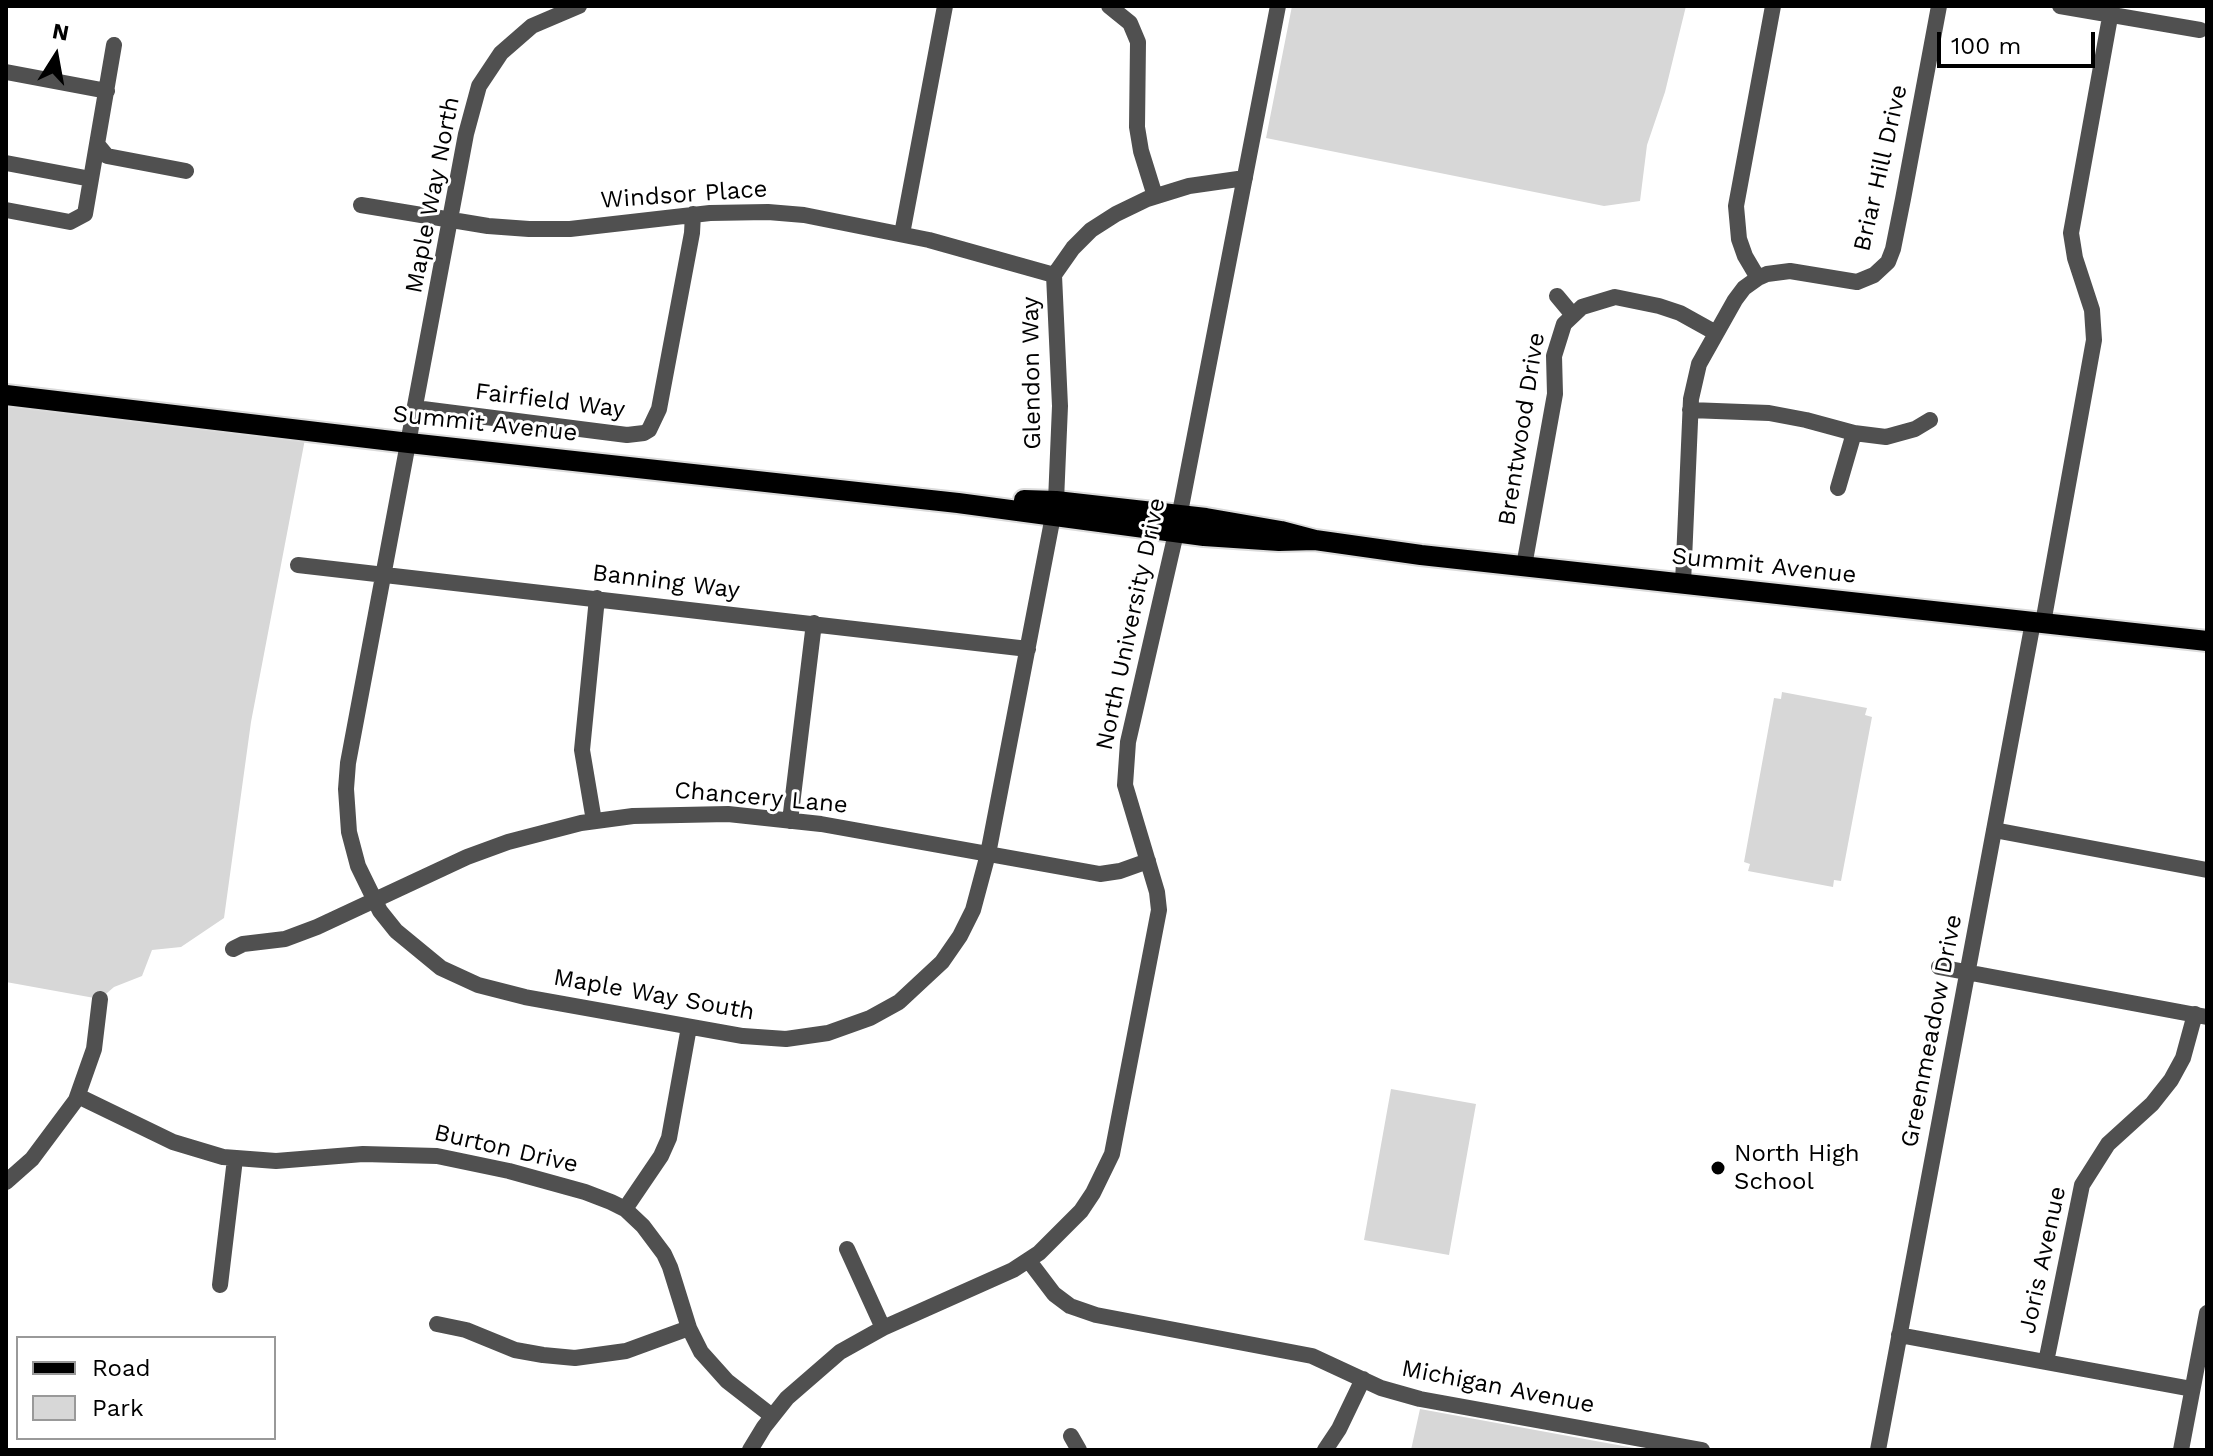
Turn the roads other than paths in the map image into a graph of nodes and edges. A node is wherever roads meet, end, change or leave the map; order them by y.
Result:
1 (579, 6) edge
2 (945, 6) edge
3 (1109, 6) edge
4 (1278, 6) edge
5 (1773, 6) edge
6 (1939, 6) edge
7 (2060, 6) edge
8 (2111, 10) edge
9 (2200, 30) dead end
10 (114, 45) dead end
11 (6, 72) edge
12 (107, 91) junction
13 (97, 144) junction
14 (6, 163) edge
15 (186, 171) dead end
16 (1245, 178) junction
17 (91, 179) junction
18 (1155, 196) junction
19 (361, 205) dead end
20 (6, 210) edge
21 (693, 214) junction
22 (451, 221) junction
23 (902, 234) junction
24 (1054, 275) junction
25 (1758, 278) junction
26 (1557, 296) dead end
27 (1572, 314) junction
28 (1716, 333) junction
29 (6, 395) edge
30 (415, 408) junction
31 (1690, 410) junction
32 (1930, 420) dead end
33 (1854, 433) junction
34 (409, 443) junction
35 (1838, 488) dead end
36 (1054, 509) junction
37 (1178, 524) junction
38 (298, 565) dead end
39 (1524, 566) junction
40 (384, 574) junction
41 (1683, 583) junction
42 (597, 598) junction
43 (2038, 622) junction
44 (814, 623) junction
45 (2207, 641) edge
46 (1028, 649) junction
47 (594, 821) junction
48 (790, 821) junction
49 (1994, 830) junction
50 (988, 854) junction
51 (1148, 861) junction
52 (2207, 870) edge
53 (374, 900) junction
54 (238, 946) dead end
55 (1939, 967) dead end
56 (1968, 972) junction
57 (100, 999) dead end
58 (2201, 1016) edge
59 (689, 1027) junction
60 (78, 1096) junction
61 (235, 1159) junction
62 (6, 1182) edge
63 (625, 1209) junction
64 (847, 1249) dead end
65 (1029, 1261) junction
66 (220, 1285) dead end
67 (2207, 1313) edge
68 (437, 1324) dead end
69 (689, 1328) junction
70 (883, 1328) junction
71 (1899, 1335) junction
72 (2046, 1362) junction
73 (1363, 1379) junction
74 (2192, 1389) junction
75 (772, 1416) junction
76 (750, 1450) edge
77 (1325, 1450) edge
78 (1702, 1450) edge
79 (1878, 1450) edge
80 (2181, 1450) edge

1 - 22 street, Maple Way North
2 - 23 street
3 - 18 street
4 - 16 street, North University Drive
5 - 25 street
6 - 25 street, Briar Hill Drive
7 - 8 street
8 - 9 street
8 - 43 street, Greenmeadow Drive
10 - 12 street
11 - 12 street
12 - 13 street
13 - 15 street
13 - 17 street
14 - 17 street
16 - 18 street, Glendon Way
16 - 37 street, North University Drive
17 - 20 street
18 - 24 street, Glendon Way
19 - 22 street, Windsor Place
21 - 22 street, Windsor Place
21 - 23 street, Windsor Place
21 - 30 street, Fairfield Way
22 - 30 street, Maple Way North
23 - 24 street, Windsor Place
24 - 36 street, Glendon Way
25 - 28 street
26 - 27 street
27 - 28 street, Brentwood Drive
27 - 39 street, Brentwood Drive
28 - 31 street
29 - 34 main road, Summit Avenue
30 - 34 street, Maple Way North
31 - 33 street
31 - 41 street
32 - 33 street
33 - 35 street
34 - 36 main road, Summit Avenue
34 - 40 street, Maple Way South
36 - 37 main road, Summit Avenue
36 - 46 street, Maple Way South
37 - 39 main road, Summit Avenue
37 - 51 street, North University Drive
38 - 40 street, Banning Way
39 - 41 main road, Summit Avenue
40 - 42 street, Banning Way
40 - 53 street, Maple Way South
41 - 43 main road, Summit Avenue
42 - 44 street, Banning Way
42 - 47 street
43 - 45 main road, Summit Avenue
43 - 49 street, Greenmeadow Drive
44 - 46 street, Banning Way
44 - 48 street
46 - 50 street, Maple Way South
47 - 48 street, Chancery Lane
47 - 53 street, Chancery Lane
48 - 50 street, Chancery Lane
49 - 52 street
49 - 56 street, Greenmeadow Drive
50 - 51 street, Chancery Lane
50 - 59 street, Maple Way South
51 - 65 street, North University Drive
53 - 54 street, Chancery Lane
53 - 59 street, Maple Way South
55 - 56 street
56 - 58 street
56 - 71 street, Greenmeadow Drive
57 - 60 street
58 - 72 street, Joris Avenue
59 - 63 street
60 - 61 street, Burton Drive
60 - 62 street
61 - 63 street, Burton Drive
61 - 66 street
63 - 69 street, Burton Drive
64 - 70 street
65 - 70 street, North University Drive
65 - 73 street, Michigan Avenue
67 - 74 street
68 - 69 street
69 - 75 street, Burton Drive
70 - 75 street, North University Drive
71 - 72 street
71 - 79 street, Greenmeadow Drive
72 - 74 street
73 - 77 street
73 - 78 street, Michigan Avenue
74 - 80 street
75 - 76 street, North University Drive

